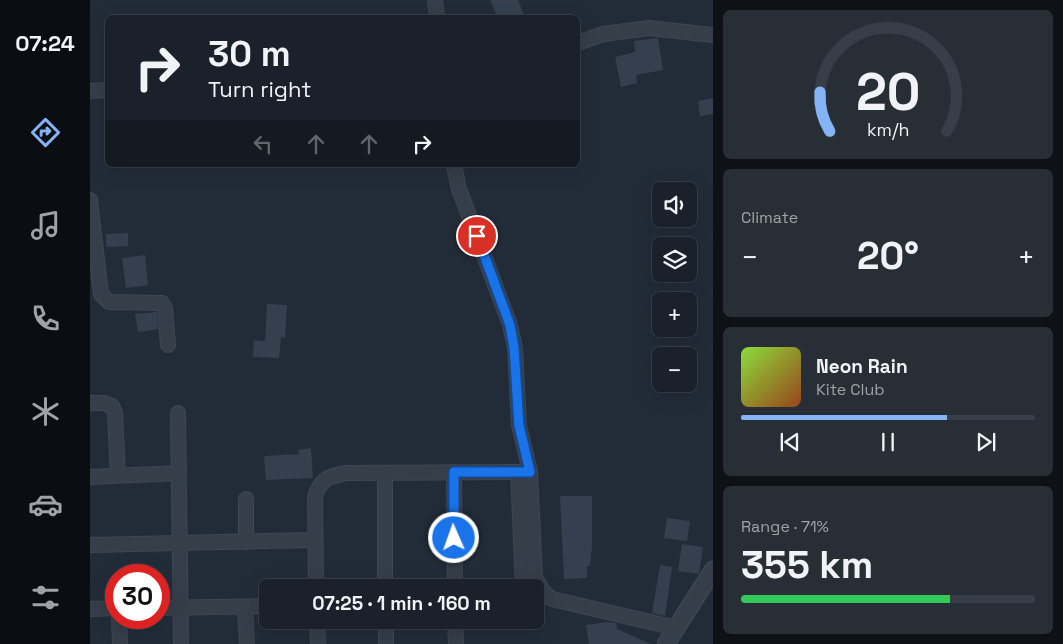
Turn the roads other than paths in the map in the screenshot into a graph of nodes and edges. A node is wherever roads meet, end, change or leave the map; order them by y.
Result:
1 (436, 0) edge
2 (437, 15) edge
3 (713, 35) edge
4 (580, 43) edge
5 (105, 90) edge
6 (90, 91) edge
7 (454, 167) edge
8 (90, 200) edge
9 (168, 345) dead end
10 (90, 403) edge
11 (178, 413) dead end
12 (454, 472) junction
13 (524, 472) junction
14 (179, 473) junction
15 (385, 473) junction
16 (118, 476) junction
17 (90, 477) edge
18 (246, 500) dead end
19 (316, 540) junction
20 (246, 542) junction
21 (180, 543) junction
22 (90, 545) edge
23 (713, 570) edge
24 (316, 579) edge
25 (385, 579) edge
26 (455, 579) edge
27 (523, 579) edge
28 (245, 606) junction
29 (259, 606) edge
30 (105, 608) edge
31 (170, 608) edge
32 (181, 608) junction
33 (90, 609) edge
34 (676, 628) junction
35 (119, 629) edge
36 (317, 629) edge
37 (386, 629) edge
38 (455, 629) edge
39 (120, 644) edge
40 (181, 644) edge
41 (247, 644) edge
42 (318, 644) edge
43 (386, 644) edge
44 (456, 644) edge
45 (666, 644) edge

1 - 2 street
3 - 4 street
5 - 6 street
7 - 13 street
8 - 9 street
10 - 16 street
11 - 14 street
12 - 13 street
12 - 15 street
12 - 26 street
13 - 27 street
13 - 34 street
14 - 16 street
14 - 21 street
15 - 19 street
15 - 25 street
16 - 17 street
18 - 20 street
19 - 20 street
19 - 24 street
20 - 21 street
21 - 22 street
21 - 32 street
23 - 34 street
28 - 29 street
28 - 32 street
28 - 41 street
30 - 33 street
31 - 32 street
32 - 40 street
34 - 45 street
35 - 39 street
36 - 42 street
37 - 43 street
38 - 44 street

